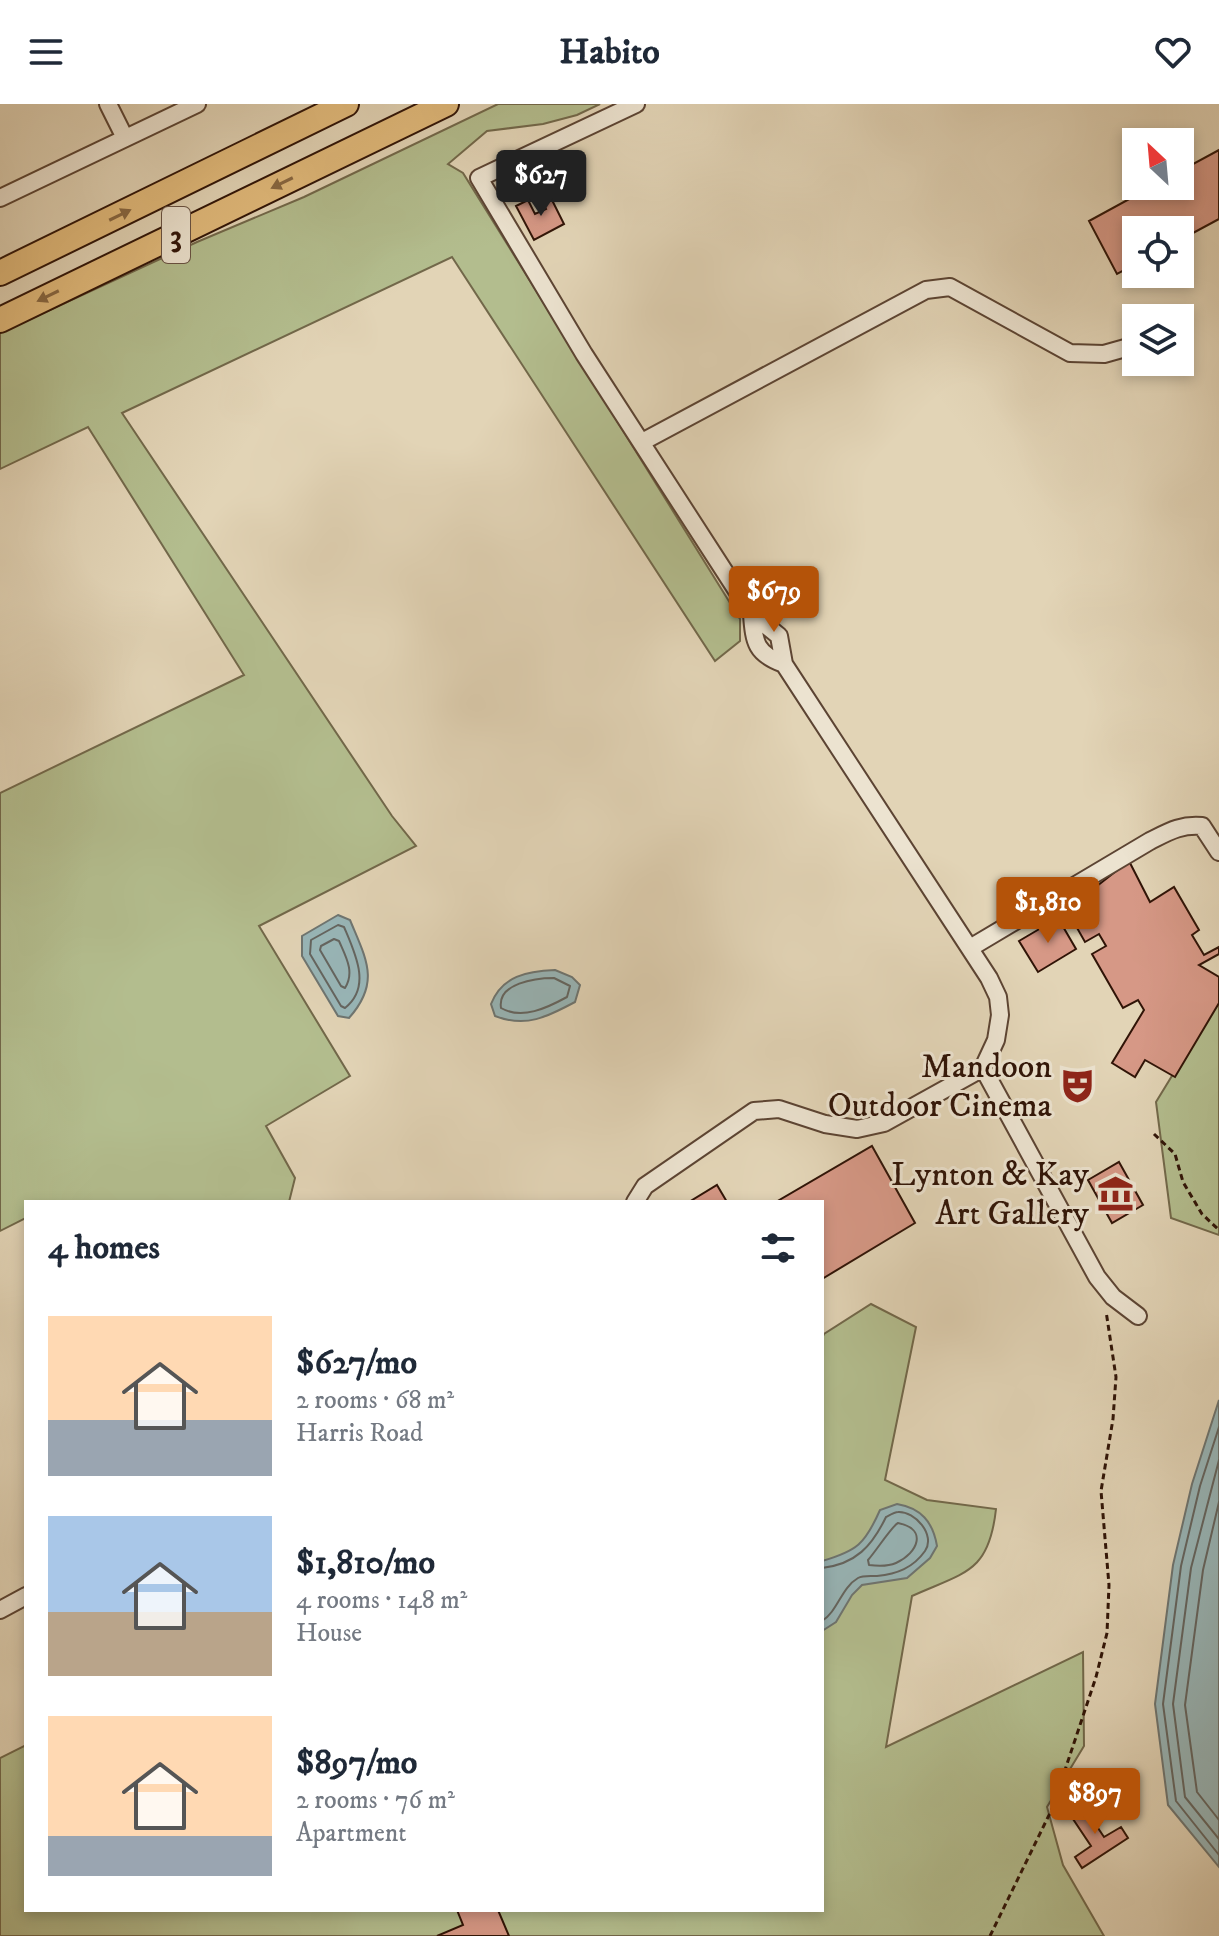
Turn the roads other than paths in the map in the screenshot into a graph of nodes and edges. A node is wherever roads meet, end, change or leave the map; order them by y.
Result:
1 (108, 104) edge
2 (197, 104) edge
3 (346, 104) edge
4 (446, 104) edge
5 (636, 104) edge
6 (125, 138) junction
7 (0, 198) edge
8 (0, 273) edge
9 (0, 320) edge
10 (1122, 349) edge
11 (642, 442) junction
12 (1219, 852) edge
13 (970, 948) junction
14 (983, 1068) junction
15 (636, 1200) edge
16 (1138, 1316) dead end
17 (24, 1597) edge
18 (0, 1610) edge

1 - 6 street
2 - 6 street
8 -> 3 highway, 3
4 -> 9 highway, 3
5 - 11 street
6 - 7 street
10 - 11 street
11 - 13 street
12 - 13 street
13 - 14 street
14 - 15 street
14 - 16 street
17 - 18 street

